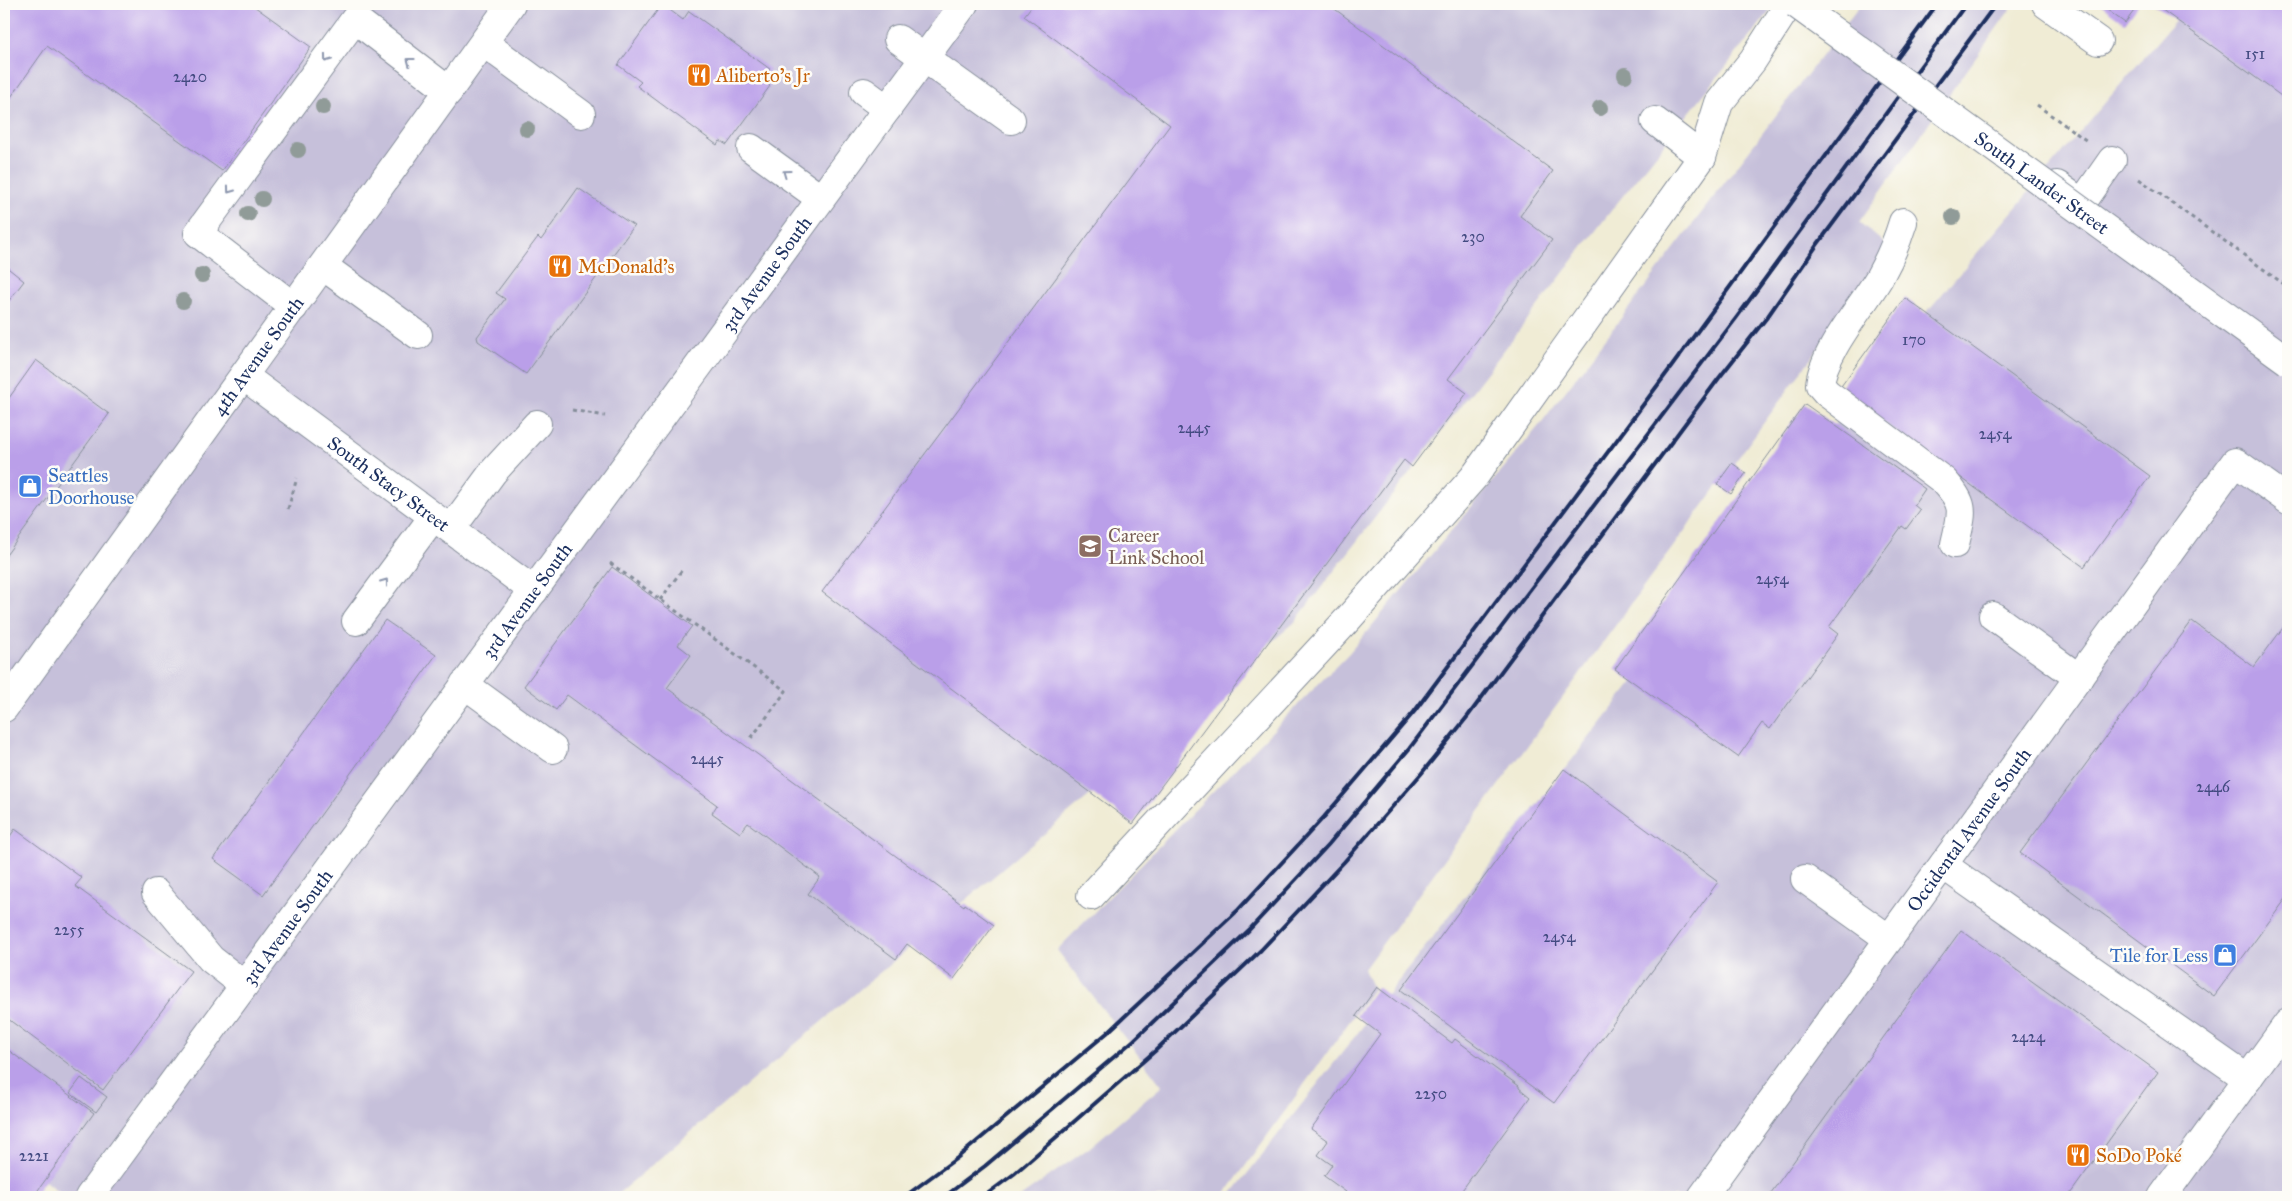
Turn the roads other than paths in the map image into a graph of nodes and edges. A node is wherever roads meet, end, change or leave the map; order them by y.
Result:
1 (511, 4) edge
2 (964, 4) edge
3 (1789, 4) edge
4 (1796, 4) edge
5 (2046, 4) edge
6 (898, 39) dead end
7 (2098, 41) dead end
8 (484, 43) junction
9 (924, 58) junction
10 (449, 91) junction
11 (864, 92) dead end
12 (887, 109) junction
13 (581, 114) dead end
14 (1011, 120) dead end
15 (1654, 121) dead end
16 (1985, 133) dead end
17 (751, 148) dead end
18 (1702, 157) junction
19 (2112, 160) road end
20 (820, 198) junction
21 (2082, 202) junction
22 (1903, 222) dead end
23 (2133, 240) dead end
24 (323, 266) junction
25 (294, 307) junction
26 (418, 336) dead end
27 (2288, 361) edge
28 (244, 376) junction
29 (537, 424) dead end
30 (2288, 500) edge
31 (442, 523) junction
32 (1955, 544) dead end
33 (534, 591) junction
34 (1993, 616) dead end
35 (356, 621) dead end
36 (2079, 678) junction
37 (464, 684) junction
38 (4, 708) edge
39 (553, 749) dead end
40 (1943, 865) junction
41 (1805, 879) dead end
42 (156, 893) dead end
43 (1091, 896) dead end
44 (1889, 939) junction
45 (244, 985) junction
46 (2288, 1023) edge
47 (2248, 1079) junction
48 (89, 1197) edge
49 (1702, 1197) edge
50 (2162, 1197) edge

1 - 8 street, 4th Avenue South
2 - 9 street, 3rd Avenue South
3 - 18 street
4 - 27 street, South Lander Street, bridge
5 - 7 street
6 - 9 street
8 - 10 street, 4th Avenue South
8 - 13 street
9 - 12 street, 3rd Avenue South
9 - 14 street
10 - 24 street, 4th Avenue South
10 -> 25 street
11 - 12 street
12 - 20 street, 3rd Avenue South
15 - 18 street
16 - 21 street
20 -> 17 street
18 - 43 street
19 - 21 street
20 - 33 street, 3rd Avenue South
21 - 23 street
22 - 32 street
24 - 25 street, 4th Avenue South
24 - 26 street
25 - 28 street, 4th Avenue South
28 - 31 street, South Stacy Street
28 - 38 street, 4th Avenue South
29 - 31 street
30 - 36 street, Occidental Avenue South
31 - 33 street, South Stacy Street
35 -> 31 street
33 - 37 street, 3rd Avenue South
34 - 36 street
36 - 40 street, Occidental Avenue South
37 - 39 street
37 - 45 street, 3rd Avenue South
40 - 44 street, Occidental Avenue South
40 - 47 street
41 - 44 street
42 - 45 street
44 - 49 street, Occidental Avenue South
45 - 48 street, 3rd Avenue South
46 - 47 street
47 - 50 street

